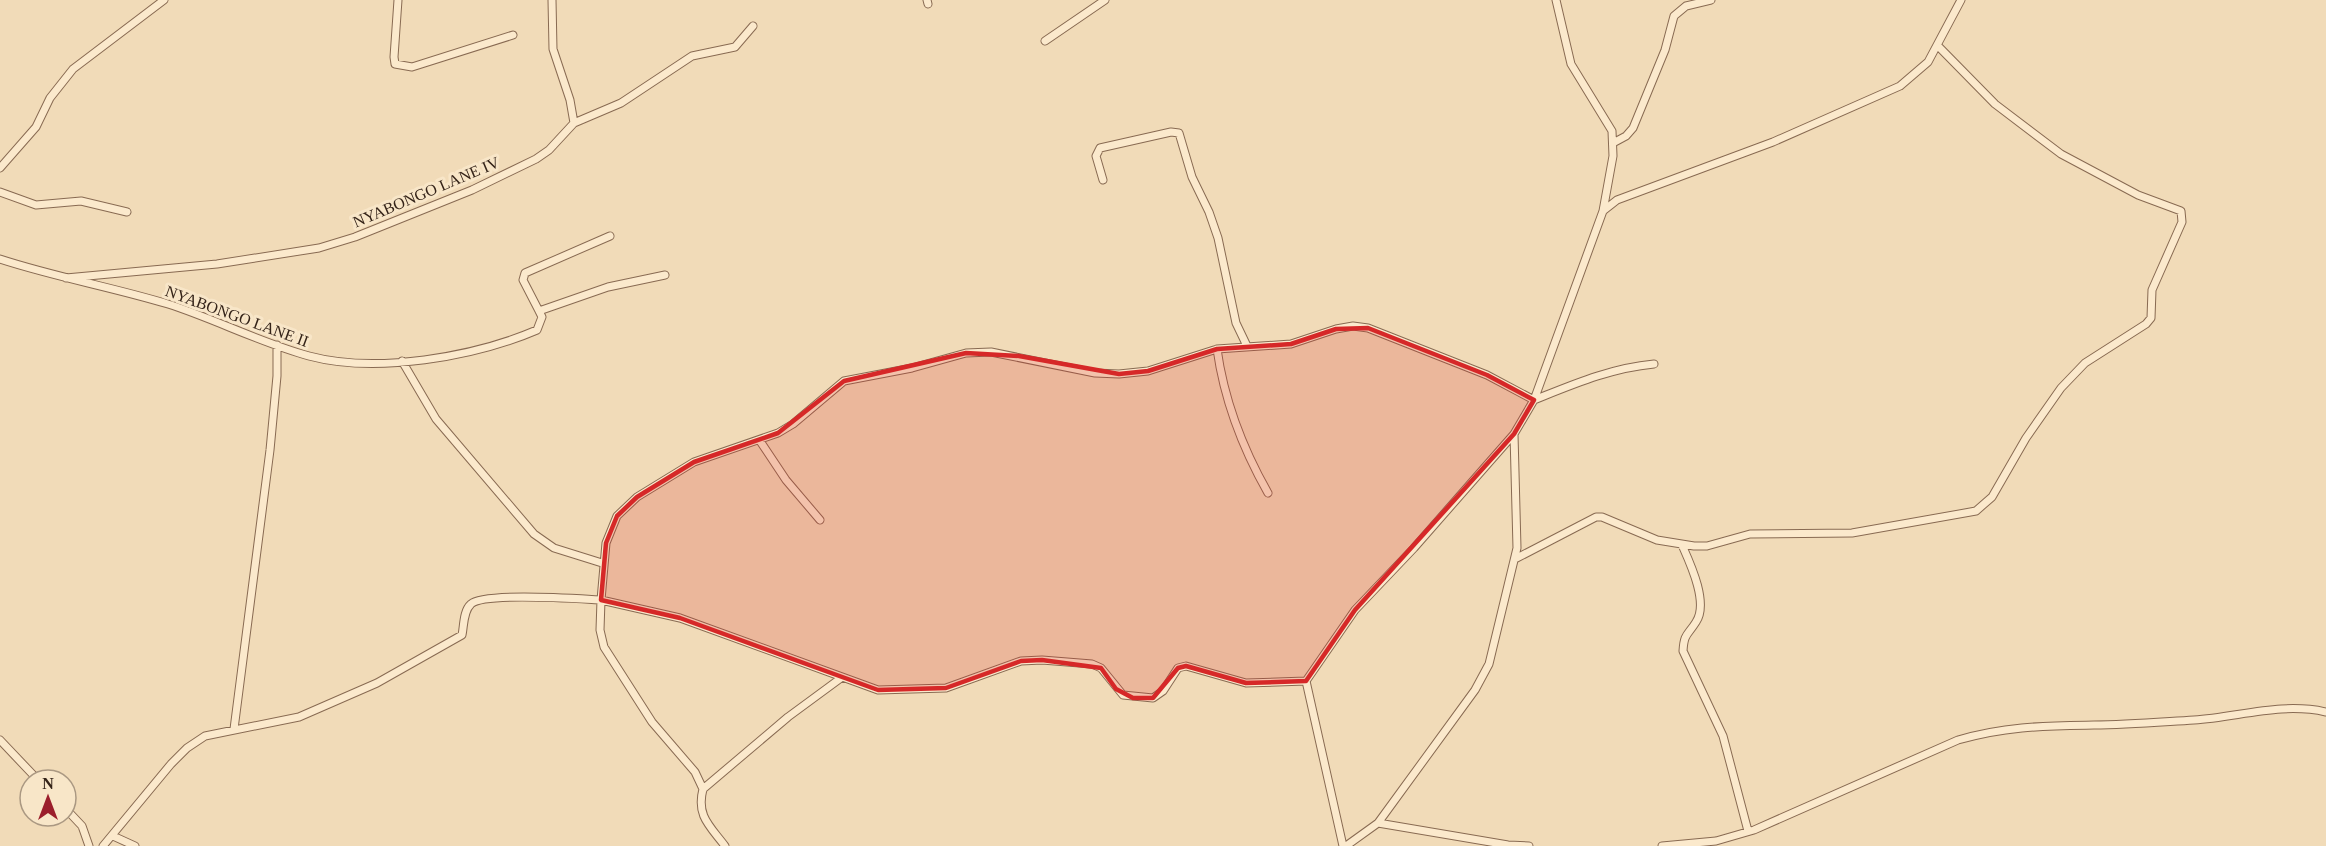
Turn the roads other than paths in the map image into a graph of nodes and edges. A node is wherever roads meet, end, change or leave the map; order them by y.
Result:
1 (164, 0) edge
2 (398, 0) edge
3 (552, 0) edge
4 (1105, 0) edge
5 (1556, 0) edge
6 (1711, 0) edge
7 (1961, 0) edge
8 (753, 26) dead end
9 (513, 35) dead end
10 (1045, 41) dead end
11 (1938, 46) junction
12 (574, 123) junction
13 (1613, 143) junction
14 (0, 168) edge
15 (1103, 180) dead end
16 (0, 192) edge
17 (1602, 211) junction
18 (127, 212) dead end
19 (610, 237) dead end
20 (0, 259) edge
21 (665, 275) dead end
22 (66, 278) junction
23 (539, 311) junction
24 (277, 345) junction
25 (1247, 346) junction
26 (1217, 349) junction
27 (402, 362) junction
28 (1654, 364) dead end
29 (1534, 400) junction
30 (1514, 434) junction
31 (760, 441) junction
32 (1268, 493) dead end
33 (820, 520) dead end
34 (1682, 545) junction
35 (1515, 559) junction
36 (602, 563) junction
37 (601, 600) junction
38 (841, 678) junction
39 (1306, 681) junction
40 (2326, 712) edge
41 (234, 729) junction
42 (0, 740) edge
43 (27, 768) edge
44 (703, 789) junction
45 (78, 822) edge
46 (1378, 823) junction
47 (1748, 831) junction
48 (113, 836) junction
49 (89, 846) edge
50 (103, 846) edge
51 (135, 846) edge
52 (725, 846) edge
53 (1344, 846) edge
54 (1529, 846) edge
55 (1662, 846) edge

1 - 14 street
2 - 9 street
3 - 12 street
4 - 10 street
5 - 13 street
6 - 13 street
7 - 11 street
8 - 12 street, NYABONGO LANE IV
11 - 17 street
11 - 34 street
12 - 22 street, NYABONGO LANE IV
13 - 17 street
15 - 25 street
16 - 18 street
17 - 29 street
19 - 23 street
20 - 22 street, NYABONGO LANE II
21 - 23 street
22 - 24 street, NYABONGO LANE II
23 - 27 street, NYABONGO LANE II
24 - 27 street, NYABONGO LANE II
24 - 41 street
25 - 26 street
25 - 29 street
26 - 31 street
26 - 32 street
27 - 36 street
28 - 29 street
29 - 30 street
30 - 35 street
30 - 39 street
31 - 33 street
31 - 36 street
34 - 35 street
34 - 47 street
35 - 46 street
36 - 37 street
37 - 38 street
37 - 41 street
37 - 44 street
38 - 39 street
38 - 44 street
39 - 53 street
40 - 47 street
41 - 48 street
42 - 43 street
44 - 52 street
45 - 49 street
46 - 53 street
46 - 54 street
47 - 55 street
48 - 50 street
48 - 51 street

